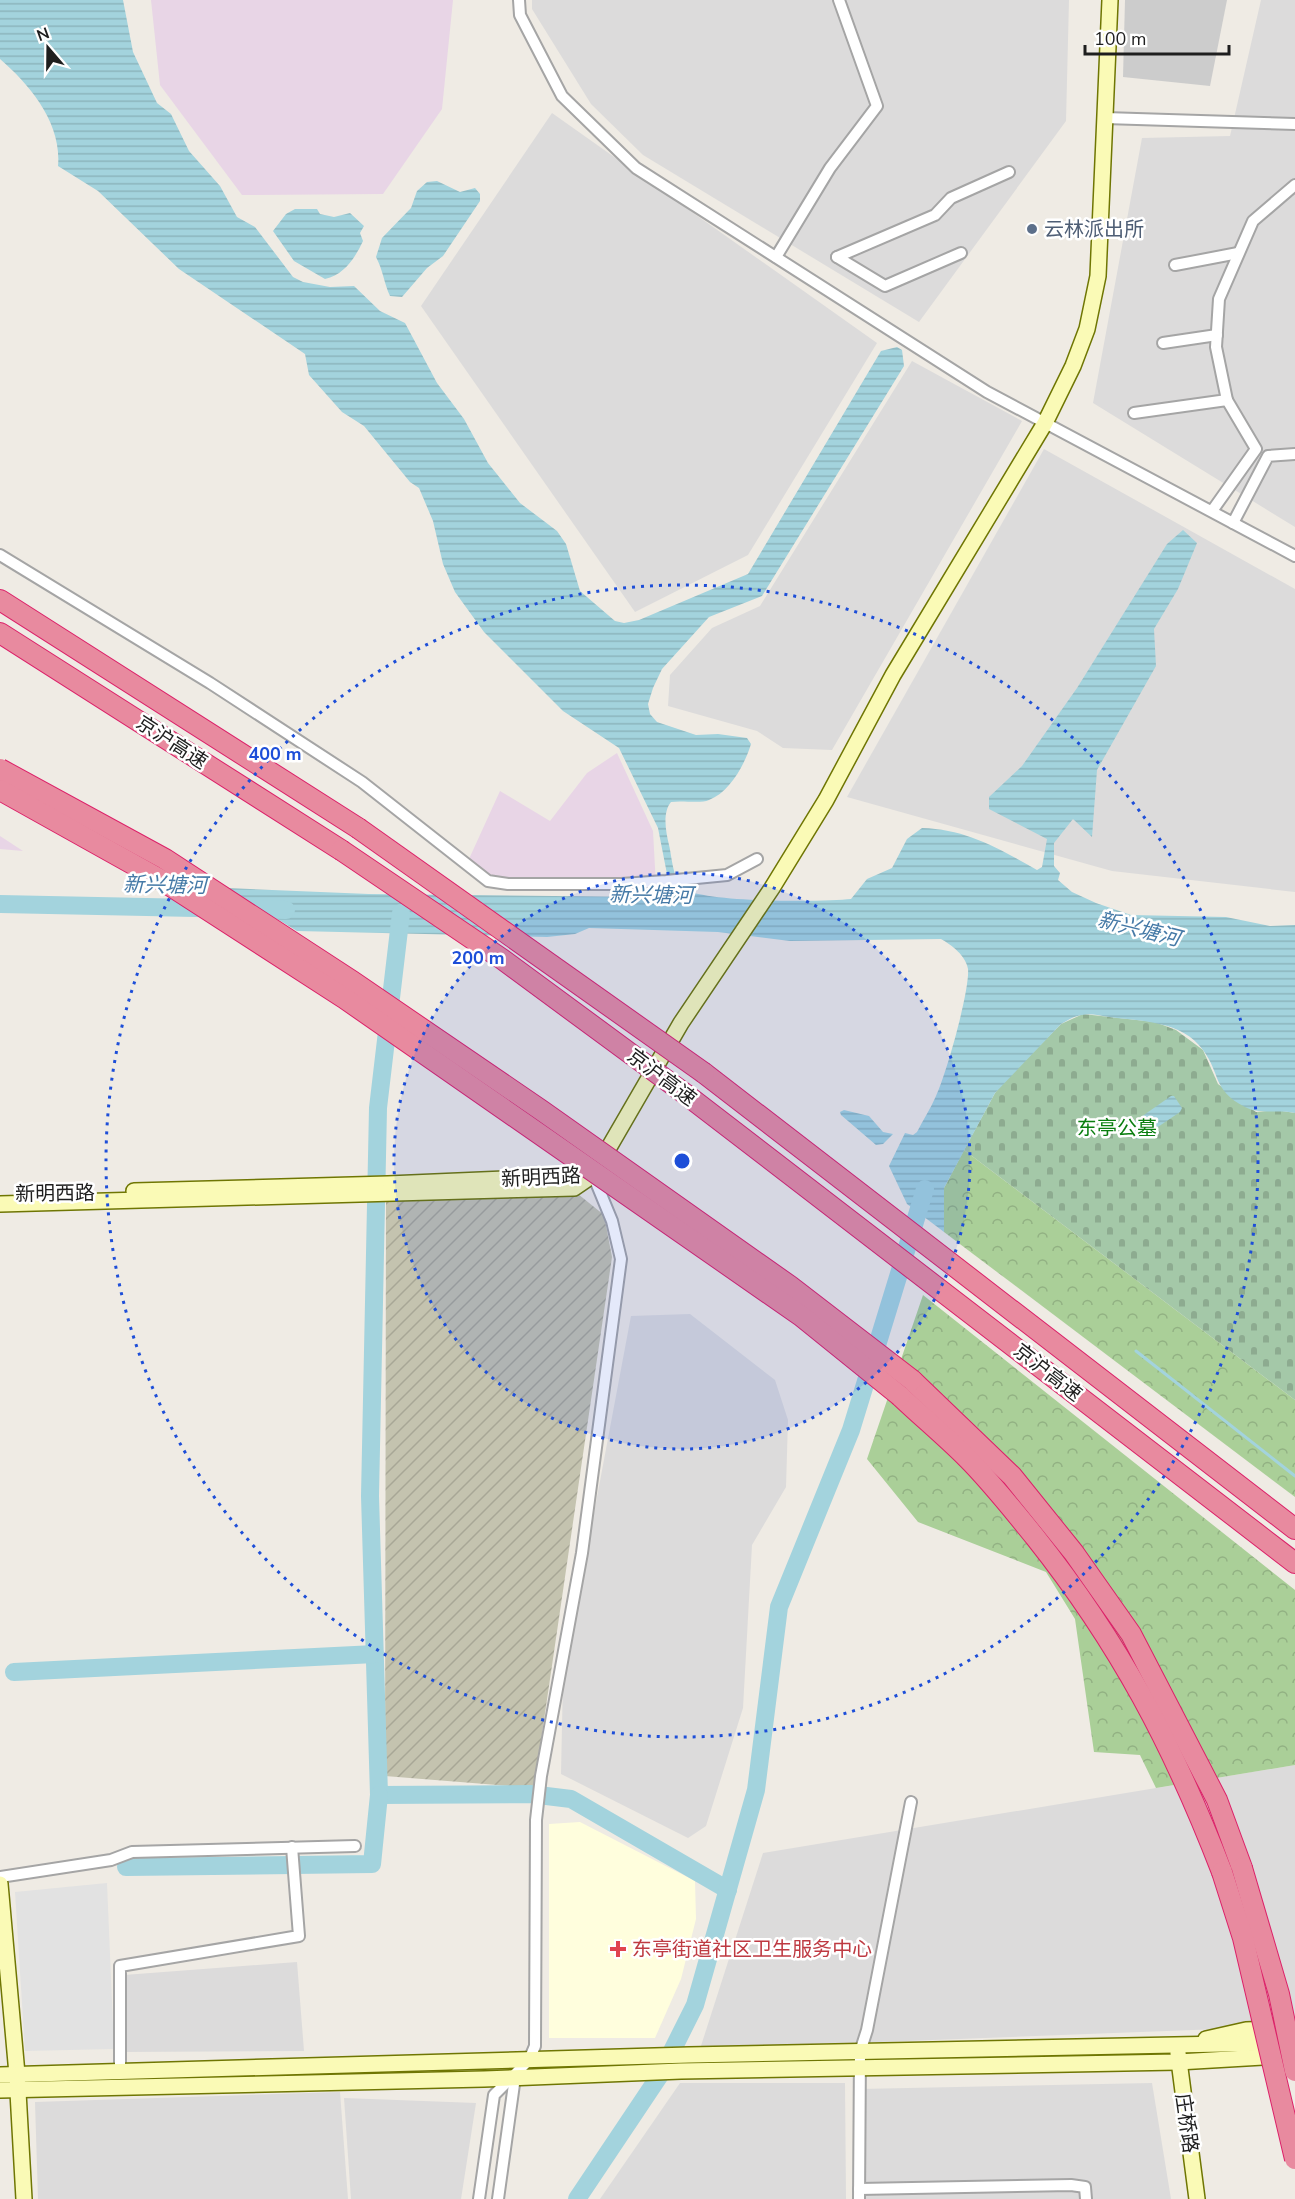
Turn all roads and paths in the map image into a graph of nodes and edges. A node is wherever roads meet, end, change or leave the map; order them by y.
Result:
1 (519, 0) edge
2 (839, 0) edge
3 (1110, 0) edge
4 (1106, 118) junction
5 (1295, 124) edge
6 (1009, 172) dead end
7 (1295, 185) edge
8 (962, 253) dead end
9 (1238, 253) junction
10 (776, 257) junction
11 (1175, 265) dead end
12 (1216, 335) junction
13 (1163, 343) dead end
14 (1227, 400) junction
15 (1134, 412) dead end
16 (1045, 423) junction
17 (1295, 454) edge
18 (1212, 511) junction
19 (1233, 523) junction
20 (0, 555) edge
21 (1295, 556) edge
22 (0, 600) edge
23 (0, 633) edge
24 (0, 769) edge
25 (0, 790) edge
26 (757, 859) dead end
27 (593, 1175) junction
28 (0, 1194) edge
29 (0, 1204) edge
30 (1295, 1529) edge
31 (1295, 1563) edge
32 (911, 1802) dead end
33 (355, 1846) dead end
34 (292, 1847) junction
35 (0, 1877) edge
36 (0, 1884) edge
37 (1295, 2028) edge
38 (1295, 2043) edge
39 (860, 2052) junction
40 (1178, 2055) junction
41 (1295, 2055) edge
42 (530, 2060) junction
43 (859, 2068) junction
44 (1295, 2069) edge
45 (120, 2072) junction
46 (0, 2074) edge
47 (515, 2077) junction
48 (17, 2082) junction
49 (0, 2090) edge
50 (1295, 2159) edge
51 (859, 2194) edge
52 (24, 2199) edge
53 (479, 2199) edge
54 (498, 2199) edge
55 (1086, 2199) edge
56 (1197, 2199) edge

1 - 10 street
2 - 10 street
3 - 4 street
4 - 5 street
4 - 16 street
6 - 8 street
7 - 9 street
9 - 11 street
9 - 12 street
10 - 16 street
12 - 13 street
12 - 14 street
14 - 15 street
14 - 18 street
16 - 18 street
16 - 27 street
17 - 19 street
18 - 19 street
19 - 21 street
20 - 26 street
22 - 30 highway, 京沪高速, bridge
23 - 31 highway, 京沪高速, bridge
24 - 44 highway, bridge
25 - 50 highway, bridge
27 - 28 street, 新明西路
27 - 29 street, 新明西路
27 - 42 street
32 - 39 street
33 - 34 street
34 - 35 street
34 - 45 street
36 - 48 street
37 - 40 street
38 - 40 street
39 - 40 street
39 - 42 street
39 - 43 street
40 - 41 street
40 - 43 street
40 - 44 street
40 - 56 street, 庄桥路
42 - 45 street
42 - 47 street
43 - 47 street
43 - 51 street
45 - 48 street
46 - 48 street
47 - 48 street
47 - 53 street
47 - 54 street
48 - 49 street
48 - 52 street
51 - 55 street

